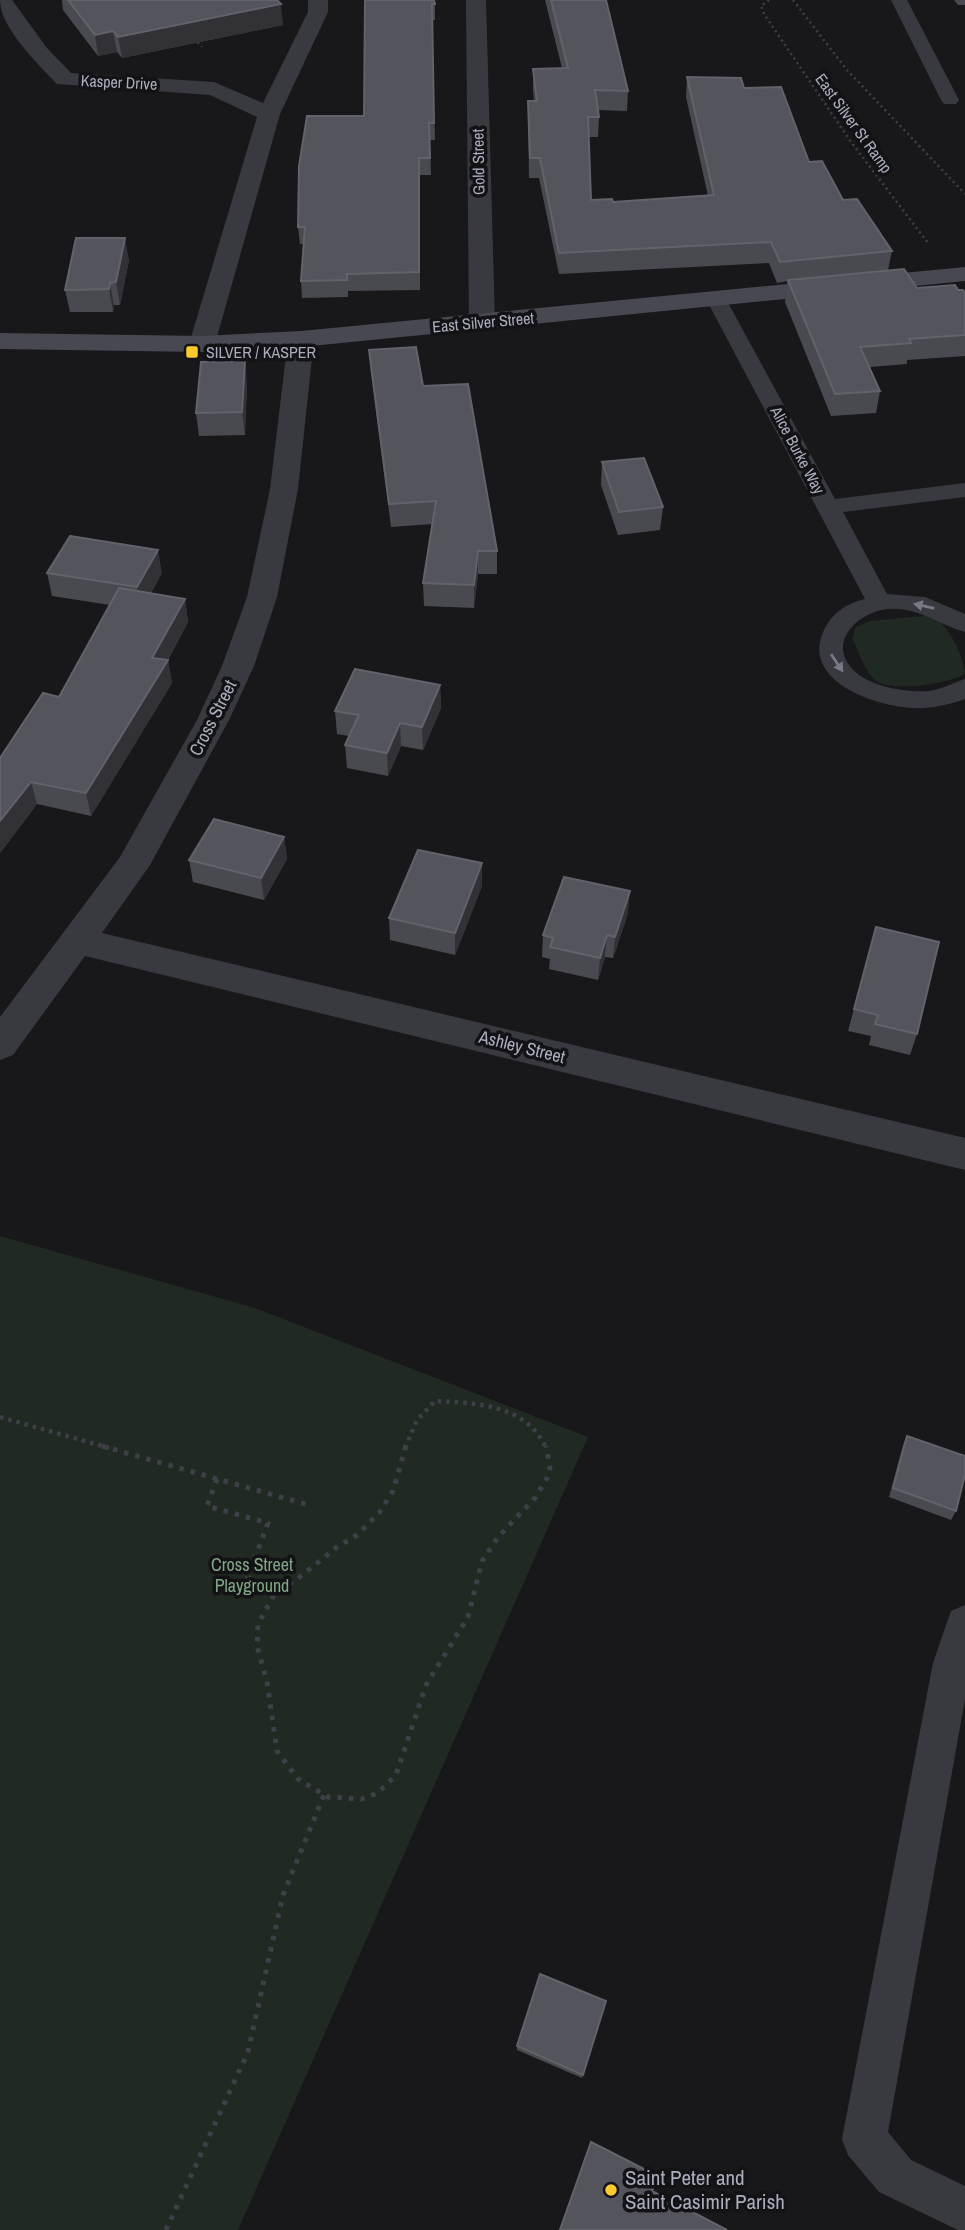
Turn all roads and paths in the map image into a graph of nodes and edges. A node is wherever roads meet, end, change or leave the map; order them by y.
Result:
1 (2, 0) edge
2 (318, 0) edge
3 (476, 0) edge
4 (769, 0) edge
5 (793, 0) edge
6 (900, 0) edge
7 (194, 38) edge
8 (202, 47) dead end
9 (950, 100) dead end
10 (269, 114) junction
11 (965, 194) edge
12 (932, 247) dead end
13 (965, 274) edge
14 (716, 299) junction
15 (482, 323) junction
16 (301, 339) junction
17 (0, 341) edge
18 (202, 344) junction
19 (965, 490) edge
20 (828, 507) junction
21 (879, 602) junction
22 (965, 624) edge
23 (965, 688) edge
24 (79, 941) junction
25 (0, 1045) edge
26 (965, 1154) edge
27 (0, 1417) edge
28 (217, 1479) junction
29 (312, 1506) dead end
30 (272, 1594) junction
31 (965, 1624) edge
32 (959, 1665) edge
33 (324, 1796) junction
34 (965, 2210) edge
35 (166, 2230) edge

1 - 10 street, Kasper Drive
2 - 10 street
3 - 15 street, Gold Street
4 - 12 path, East Silver St Ramp
5 - 11 path
6 - 9 lane
7 - 8 path
10 - 18 street
13 - 14 main road, East Silver Street
14 - 15 main road, East Silver Street
14 - 20 lane, Alice Burke Way
15 - 16 main road, East Silver Street
16 - 18 main road, East Silver Street
16 - 24 street, Cross Street
17 - 18 main road, East Silver Street
19 - 20 lane
20 - 21 lane, Alice Burke Way
22 -> 21 lane
21 -> 23 lane
24 - 25 street, Cross Street
24 - 26 street, Ashley Street
27 - 28 path
28 - 29 path
28 - 30 path
30 - 33 path
30 - 33 path
31 - 32 lane
32 - 34 lane
33 - 35 path

